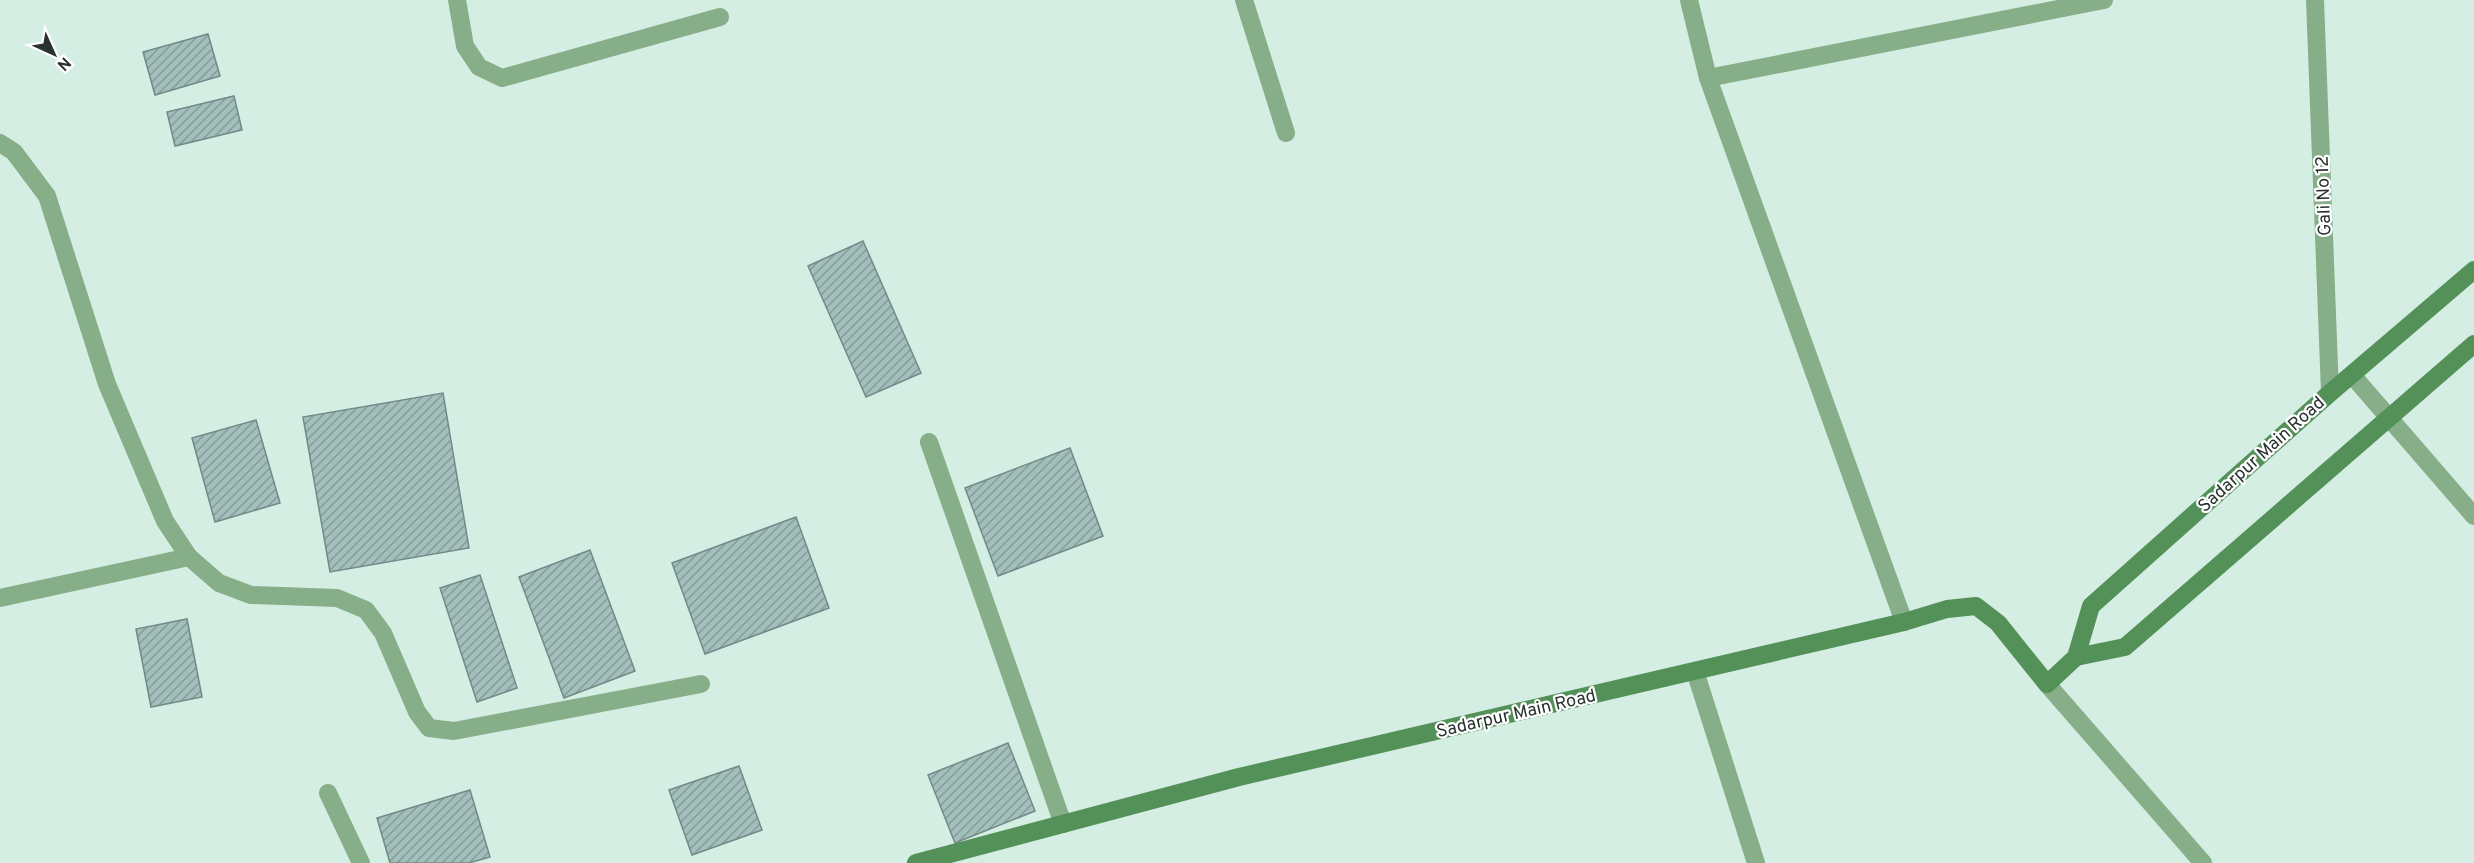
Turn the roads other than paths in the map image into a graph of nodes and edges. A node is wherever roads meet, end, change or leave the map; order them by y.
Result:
1 (457, 0) edge
2 (1244, 0) edge
3 (1689, 0) edge
4 (2104, 0) edge
5 (2315, 0) edge
6 (720, 17) dead end
7 (1708, 78) junction
8 (1286, 133) dead end
9 (0, 143) edge
10 (2474, 270) edge
11 (2474, 344) edge
12 (2352, 375) junction
13 (2330, 393) junction
14 (2388, 418) junction
15 (929, 442) dead end
16 (2474, 516) edge
17 (189, 557) junction
18 (0, 598) edge
19 (1904, 622) junction
20 (2076, 657) junction
21 (1695, 671) junction
22 (701, 684) dead end
23 (2047, 684) junction
24 (328, 793) dead end
25 (1063, 824) junction
26 (361, 863) edge
27 (916, 863) edge
28 (1756, 863) edge
29 (2203, 863) edge

1 - 6 street
2 - 8 street
3 - 7 street
4 - 7 street
5 - 13 street, Gali No 12
7 - 19 street
9 - 17 street
10 - 12 street, Sadarpur Main Road
11 - 14 street
12 - 13 street, Sadarpur Main Road
12 - 14 street
13 - 20 street, Sadarpur Main Road
14 - 16 street
14 - 20 street
15 - 25 street
17 - 18 street
17 - 22 street
19 - 21 street, Sadarpur Main Road
19 - 23 street, Sadarpur Main Road
20 - 23 street
21 - 25 street, Sadarpur Main Road
21 - 28 street
23 - 29 street
24 - 26 street
25 - 27 street, Sadarpur Main Road

